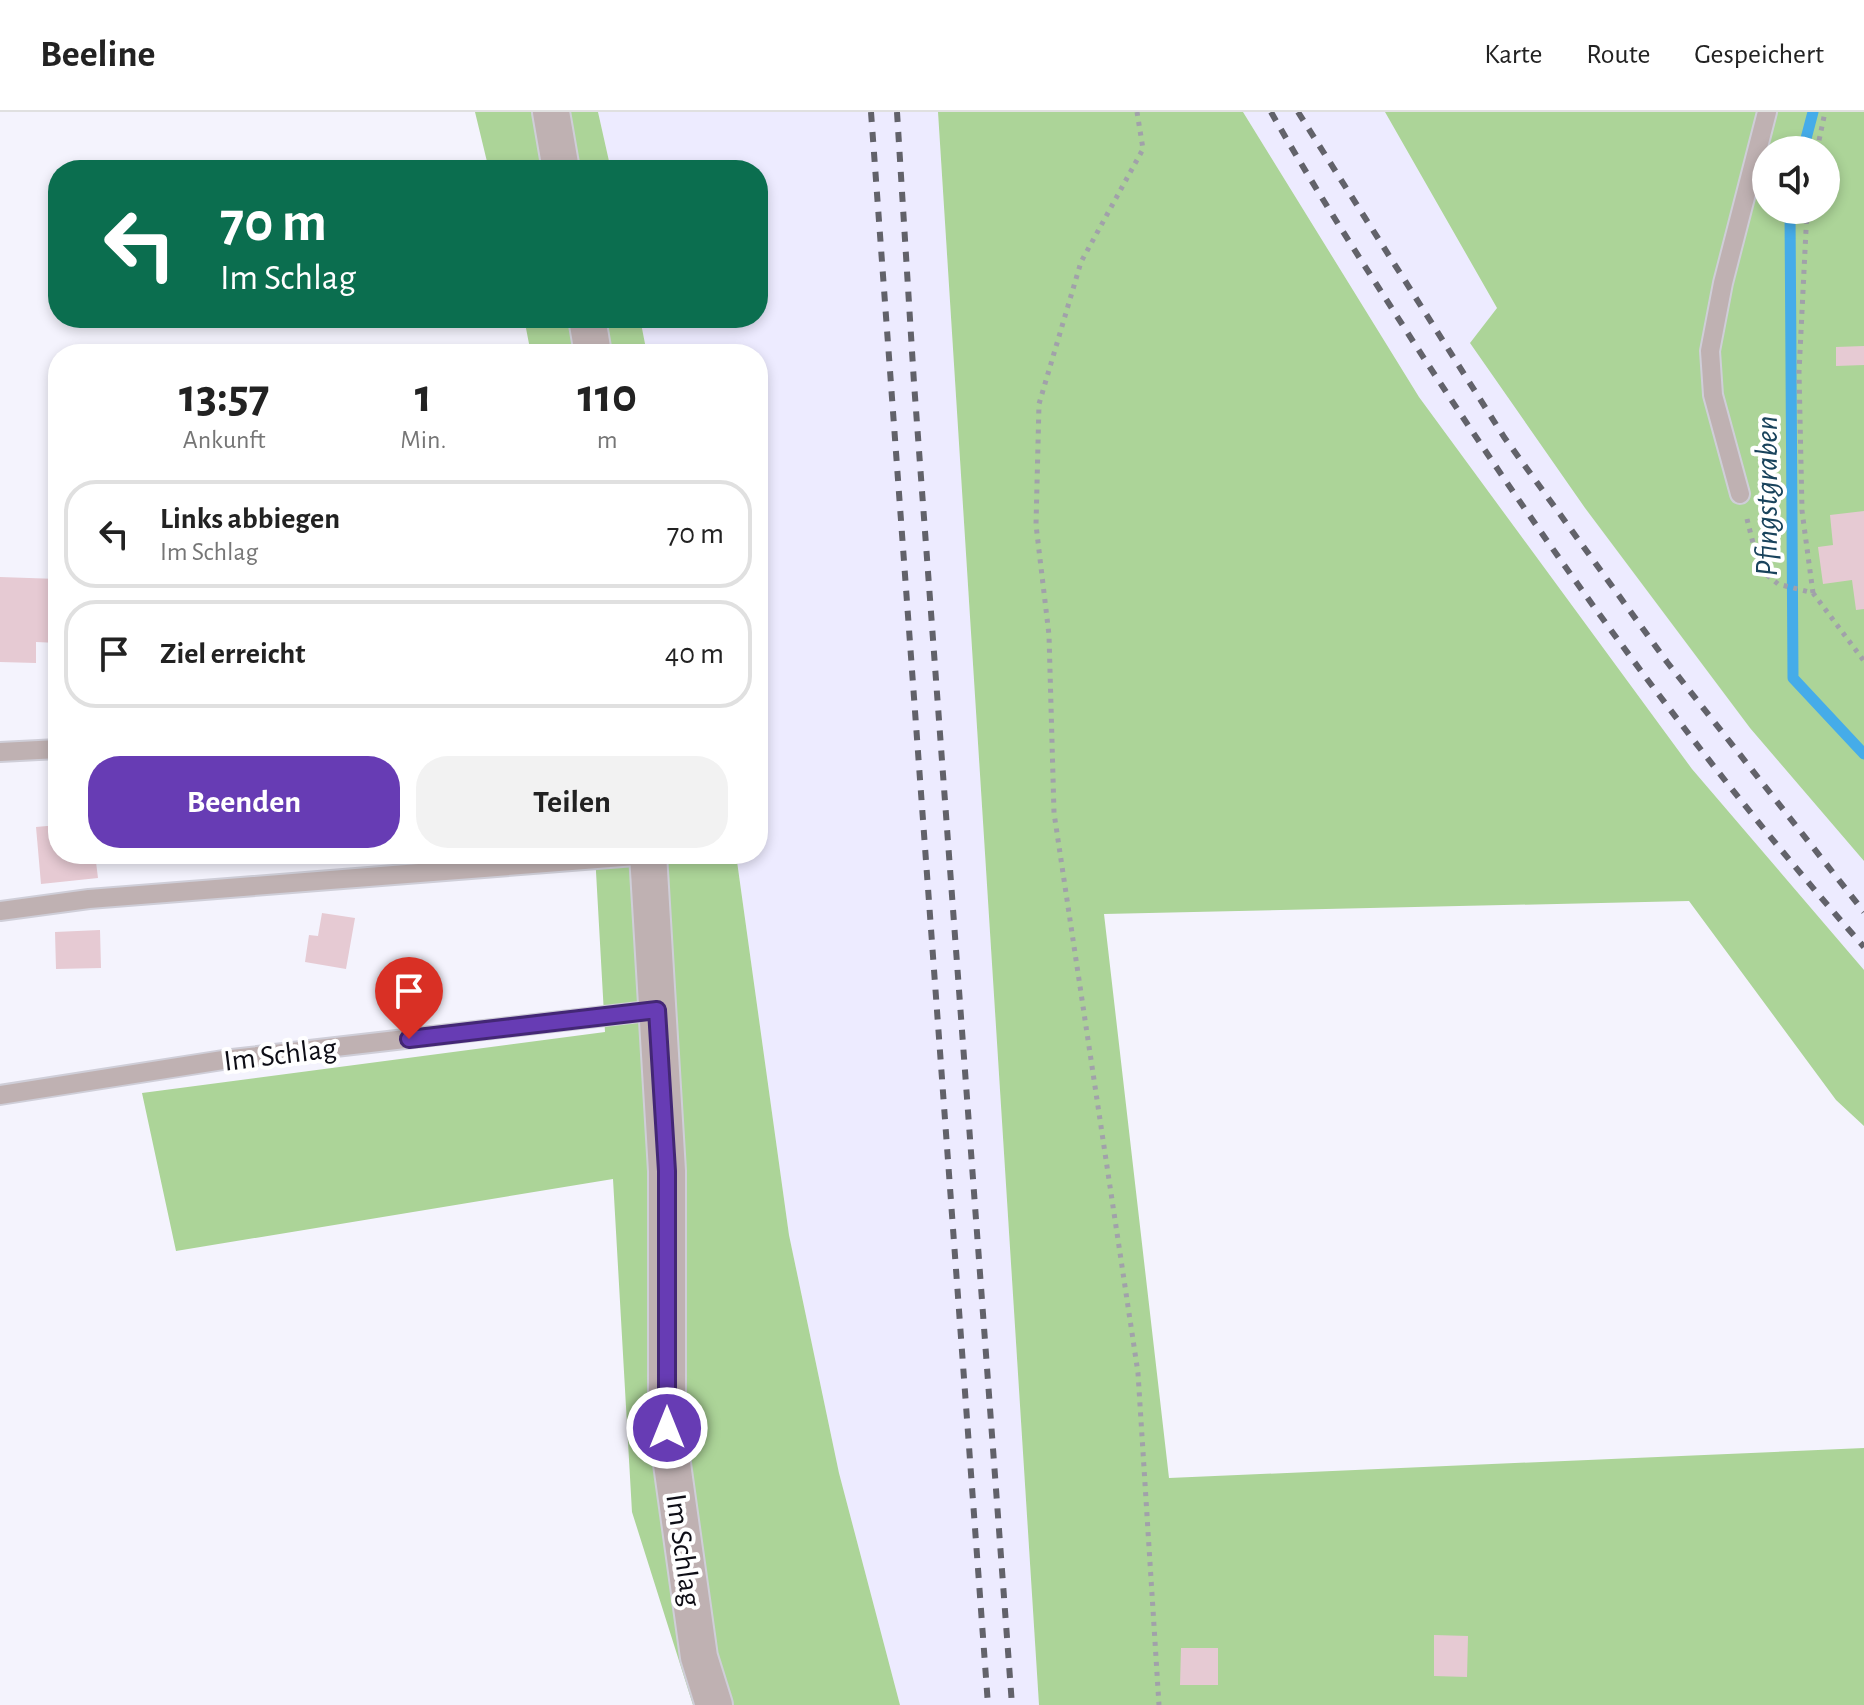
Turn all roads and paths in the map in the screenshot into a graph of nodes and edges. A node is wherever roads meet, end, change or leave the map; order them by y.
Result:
1 (551, 112) edge
2 (1137, 112) edge
3 (1767, 112) edge
4 (1825, 112) edge
5 (1820, 136) edge
6 (559, 160) edge
7 (1807, 224) edge
8 (1740, 494) joint
9 (1813, 593) junction
10 (1864, 661) edge
11 (48, 750) edge
12 (0, 752) edge
13 (534, 864) edge
14 (649, 864) edge
15 (0, 911) edge
16 (657, 1010) junction
17 (0, 1095) edge
18 (714, 1705) edge
19 (1159, 1705) edge

1 - 6 street
2 - 19 path
3 - 8 lane
4 - 5 path
7 - 9 path
8 - 9 path
9 - 10 path
11 - 12 lane
13 - 15 lane, Im Schlag
14 - 16 street, Im Schlag
16 - 17 lane, Im Schlag
16 - 18 street, Im Schlag

